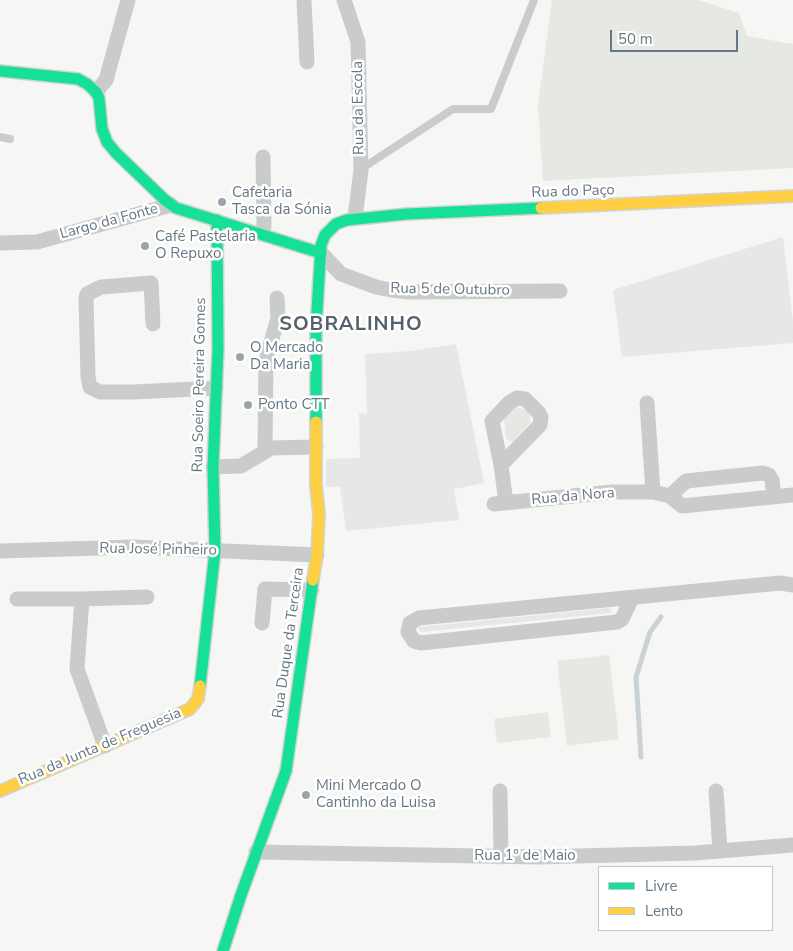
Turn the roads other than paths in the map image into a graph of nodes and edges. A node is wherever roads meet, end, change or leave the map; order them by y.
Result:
1 (128, 0) edge
2 (304, 0) edge
3 (344, 0) edge
4 (534, 0) edge
5 (307, 62) dead end
6 (0, 71) edge
7 (96, 92) junction
8 (0, 138) edge
9 (10, 139) dead end
10 (263, 157) dead end
11 (361, 170) junction
12 (793, 196) edge
13 (171, 205) junction
14 (355, 218) junction
15 (217, 220) junction
16 (264, 226) dead end
17 (0, 244) edge
18 (321, 253) junction
19 (560, 291) dead end
20 (277, 298) dead end
21 (153, 324) dead end
22 (216, 388) junction
23 (646, 402) dead end
24 (316, 448) junction
25 (265, 450) junction
26 (501, 465) dead end
27 (213, 467) junction
28 (653, 492) junction
29 (793, 495) edge
30 (670, 496) junction
31 (774, 496) junction
32 (0, 551) edge
33 (215, 551) junction
34 (317, 555) junction
35 (793, 585) edge
36 (312, 590) junction
37 (147, 597) dead end
38 (632, 598) junction
39 (17, 599) dead end
40 (82, 599) junction
41 (262, 623) dead end
42 (104, 746) junction
43 (0, 790) edge
44 (500, 791) dead end
45 (716, 792) dead end
46 (793, 845) edge
47 (256, 852) junction
48 (720, 852) junction
49 (501, 857) junction
50 (223, 951) edge

1 - 7 street
2 - 5 street
3 - 11 street, Rua da Escola
4 - 11 lane
6 - 7 street
7 - 13 street
8 - 9 lane
10 - 16 street
11 - 14 street, Rua da Escola
12 - 14 street, Rua do Paço
13 - 15 street
13 - 17 street, Largo da Fonte
14 - 18 street, Rua do Paço
15 - 18 street
15 - 22 street, Rua Soeiro Pereira Gomes
18 - 19 street, Rua 5 de Outubro
18 - 24 street, Rua Duque da Terceira
20 - 25 street
21 - 22 street
22 - 27 street, Rua Soeiro Pereira Gomes
23 - 28 street
24 - 25 street
24 - 34 street, Rua Duque da Terceira
25 - 27 street
26 - 28 street, Rua da Nora
27 - 33 street, Rua Soeiro Pereira Gomes
28 - 30 street, Rua da Nora
29 - 31 street, Rua da Nora
30 - 31 street, Rua da Nora
30 - 31 street
32 - 33 street, Rua José Pinheiro
33 - 34 street, Rua José Pinheiro
33 - 42 street, Rua da Junta de Freguesia
34 - 36 street, Rua Duque da Terceira
35 - 38 street
36 - 41 street
36 - 47 street, Rua Duque da Terceira
37 - 40 street
38 - 38 street
39 - 40 street
40 - 42 street
42 - 43 street, Rua da Junta de Freguesia
44 - 49 street
45 - 48 street
46 - 48 street, Rua 1º de Maio
47 - 49 street, Rua 1º de Maio
47 - 50 street, Rua Duque da Terceira
48 - 49 street, Rua 1º de Maio

